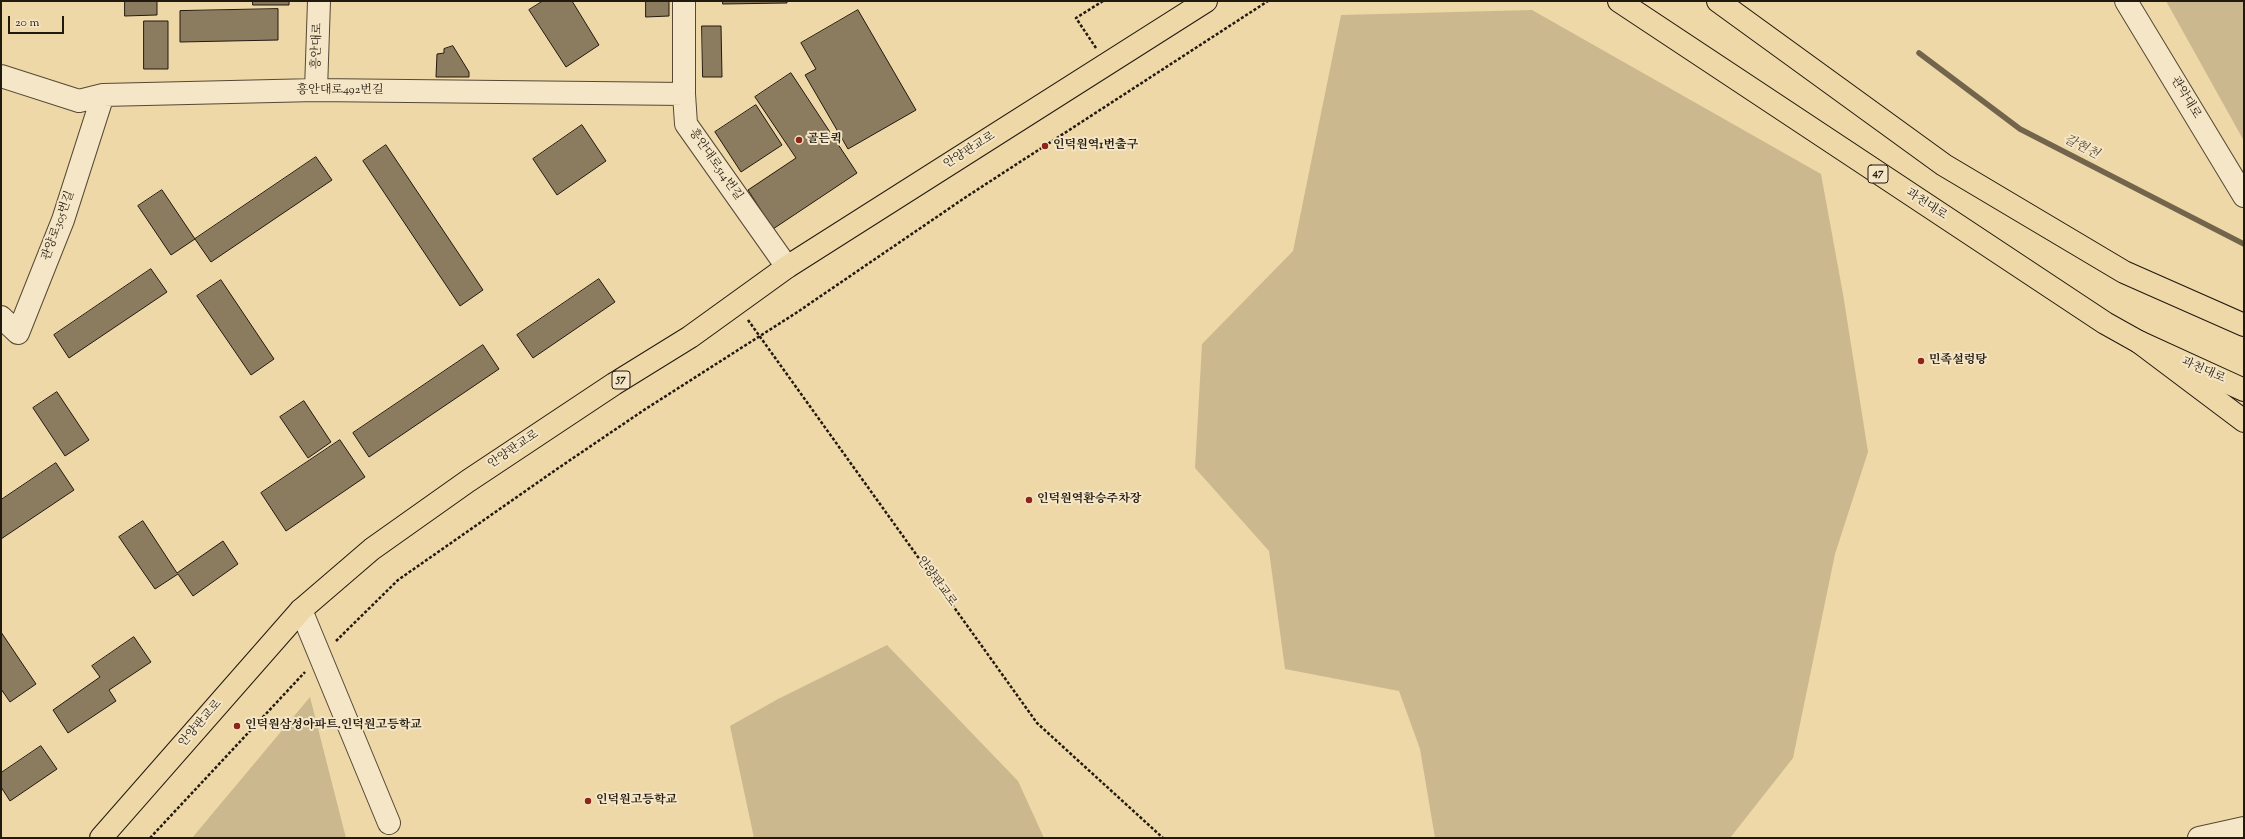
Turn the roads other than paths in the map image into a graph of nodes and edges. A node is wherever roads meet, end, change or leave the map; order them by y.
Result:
1 (319, 1) edge
2 (684, 1) edge
3 (1175, 1) edge
4 (1206, 1) edge
5 (1618, 1) edge
6 (1718, 1) edge
7 (2132, 3) edge
8 (1169, 24) junction
9 (1, 76) edge
10 (316, 90) junction
11 (684, 94) junction
12 (103, 95) junction
13 (2244, 196) edge
14 (787, 267) junction
15 (1, 317) edge
16 (2244, 325) edge
17 (2139, 342) junction
18 (2244, 390) edge
19 (2244, 421) edge
20 (302, 610) junction
21 (389, 823) dead end
22 (2244, 828) edge
23 (101, 838) edge
24 (2199, 838) edge

1 - 10 street, 흥안대로
2 - 11 street, 흥안대로514번길
3 - 8 main road
4 - 8 main road, 안양판교로 / 57
5 - 17 main road, 과천대로 / 47
6 - 16 main road
7 - 13 street, 관악대로
8 - 14 main road, 안양판교로 / 57
9 - 12 street, 흥안대로492번길
10 - 11 street, 흥안대로492번길
10 - 12 street, 흥안대로492번길
11 - 14 street, 흥안대로514번길
12 - 15 street, 관양로305번길
14 - 20 main road, 안양판교로 / 57
17 - 18 main road, 과천대로
17 - 19 main road
20 - 21 street
20 - 23 main road, 안양판교로 / 57
22 - 24 street

